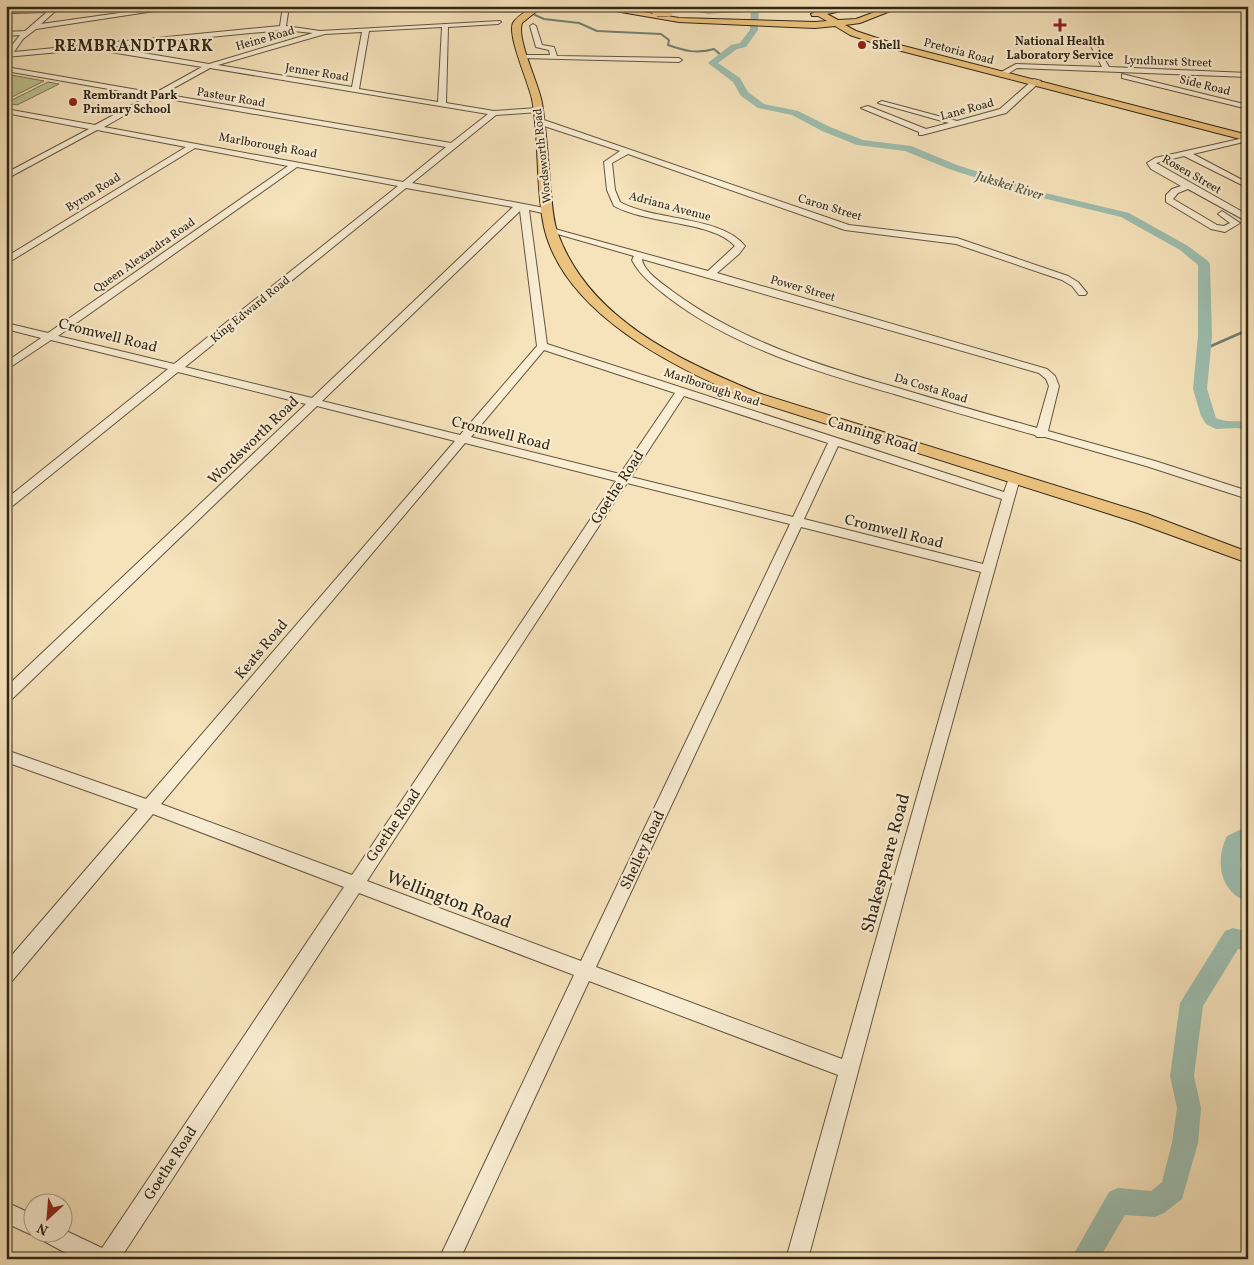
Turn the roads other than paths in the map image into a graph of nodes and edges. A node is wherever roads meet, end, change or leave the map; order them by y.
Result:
1 (127, 6) edge
2 (184, 6) edge
3 (286, 6) edge
4 (539, 6) edge
5 (590, 6) edge
6 (862, 6) edge
7 (898, 6) edge
8 (632, 7) edge
9 (56, 8) edge
10 (611, 10) junction
11 (10, 11) dead end
12 (825, 13) junction
13 (128, 14) junction
14 (693, 17) junction
15 (744, 18) junction
16 (763, 19) junction
17 (498, 22) dead end
18 (847, 24) junction
19 (445, 25) junction
20 (533, 26) dead end
21 (34, 27) junction
22 (283, 28) junction
23 (366, 30) junction
24 (325, 32) junction
25 (26, 33) junction
26 (6, 34) edge
27 (1094, 46) dead end
28 (93, 47) junction
29 (7, 55) edge
30 (524, 57) junction
31 (554, 58) junction
32 (679, 60) dead end
33 (954, 61) junction
34 (974, 64) junction
35 (209, 66) junction
36 (1016, 66) junction
37 (6, 69) edge
38 (1102, 69) junction
39 (1003, 73) junction
40 (1248, 75) edge
41 (1035, 82) junction
42 (356, 90) junction
43 (156, 95) junction
44 (882, 103) dead end
45 (442, 104) junction
46 (1248, 107) edge
47 (865, 108) dead end
48 (538, 110) junction
49 (6, 111) edge
50 (494, 113) junction
51 (538, 121) junction
52 (956, 124) junction
53 (96, 127) junction
54 (1248, 138) edge
55 (193, 146) junction
56 (452, 146) junction
57 (627, 151) junction
58 (1185, 153) junction
59 (296, 164) junction
60 (6, 177) edge
61 (404, 185) junction
62 (1188, 186) junction
63 (1248, 186) edge
64 (1178, 190) junction
65 (522, 206) junction
66 (547, 211) junction
67 (1248, 221) edge
68 (1236, 223) junction
69 (551, 231) junction
70 (640, 255) junction
71 (6, 261) edge
72 (710, 274) junction
73 (1082, 293) dead end
74 (6, 326) edge
75 (50, 336) junction
76 (542, 346) junction
77 (6, 367) edge
78 (177, 368) junction
79 (680, 392) junction
80 (314, 403) junction
81 (1041, 435) junction
82 (462, 439) junction
83 (835, 442) junction
84 (1014, 478) junction
85 (622, 479) junction
86 (1248, 495) edge
87 (1008, 497) junction
88 (6, 505) edge
89 (797, 522) junction
90 (1248, 558) edge
91 (988, 569) junction
92 (6, 696) edge
93 (6, 756) edge
94 (148, 806) junction
95 (354, 884) junction
96 (584, 972) junction
97 (6, 975) edge
98 (848, 1070) junction
99 (6, 1212) edge
100 (22, 1220) edge
101 (67, 1242) edge
102 (100, 1259) edge
103 (106, 1259) edge
104 (449, 1259) edge
105 (797, 1259) edge

1 - 13 street
2 - 13 street
3 - 22 street
4 - 30 main road, Wordsworth Road
5 - 10 main road
6 - 12 main road
7 - 18 main road
8 - 14 main road
9 - 11 street
9 - 21 street
10 - 14 main road
10 - 14 main road, bridge
12 - 16 main road
12 - 18 main road, Pretoria Road
13 - 21 street
14 - 15 main road
14 - 15 main road
15 - 16 main road
16 - 18 main road
17 - 19 street, Heine Road
18 - 33 main road, Pretoria Road
18 - 33 main road, Pretoria Road
19 - 23 street, Heine Road
19 - 45 street
20 - 31 street
21 - 25 street
22 - 24 street
22 - 28 street
23 - 24 street, Heine Road
23 - 42 street
24 - 35 street, Heine Road
25 - 26 street
25 - 29 street
27 - 38 street
28 - 29 street
28 - 35 street, Jenner Road
30 - 31 street
30 - 48 main road, Wordsworth Road
31 - 32 street
33 - 34 main road, Pretoria Road
33 - 39 main road, Pretoria Road
34 - 36 main road
34 - 39 main road, Pretoria Road
35 - 42 street, Jenner Road
35 - 43 street, Heine Road
36 - 38 street, Lyndhurst Street
36 - 39 street
37 - 43 street, Pasteur Road
38 - 40 street, Lyndhurst Street
38 - 46 street, Side Road
39 - 41 main road, Pretoria Road
41 - 52 street, Lane Road
41 - 54 main road, Pretoria Road
42 - 45 street, Jenner Road
43 - 53 street, Heine Road
43 - 56 street, Pasteur Road
44 - 52 street
45 - 50 street, Jenner Road
47 - 52 street, Lane Road
48 - 50 street, Jenner Road
48 - 51 main road, Wordsworth Road
49 - 53 street, Marlborough Road
50 - 56 street, King Edward Road
51 - 57 street
51 - 66 main road, Wordsworth Road
53 - 55 street, Marlborough Road
53 - 60 street, Heine Road
54 - 58 street
55 - 59 street, Marlborough Road
55 - 71 street, Byron Road
56 - 61 street, King Edward Road
57 - 72 street, Adriana Avenue
57 - 73 street, Caron Street
58 - 62 street, Rosen Street
58 - 63 street
59 - 61 street, Marlborough Road
59 - 75 street, Queen Alexandra Road
61 - 65 street, Marlborough Road
61 - 78 street, King Edward Road
62 - 64 street
62 - 67 street, Rosen Street
64 - 68 street
64 - 68 street
65 - 66 street, Marlborough Road
65 - 76 street
65 - 80 street, Wordsworth Road
66 - 69 main road, Wordsworth Road
67 - 68 street
69 - 70 street, Power Street
69 - 84 main road, Canning Road
70 - 72 street, Power Street
70 - 81 street, Da Costa Road
72 - 81 street, Power Street
74 - 75 street, Cromwell Road
75 - 77 street, Queen Alexandra Road
75 - 78 street, Cromwell Road
76 - 79 street, Marlborough Road
76 - 82 street, Keats Road
78 - 80 street, Cromwell Road
78 - 88 street, King Edward Road
79 - 83 street, Marlborough Road
79 - 85 street, Goethe Road
80 - 82 street, Cromwell Road
80 - 92 street, Wordsworth Road
81 - 86 street, Da Costa Road
82 - 85 street, Cromwell Road
82 - 94 street, Keats Road
83 - 87 street, Marlborough Road
83 - 89 street, Shelley Road
84 - 87 street, Shakespeare Road
84 - 90 main road, Canning Road
85 - 89 street, Cromwell Road
85 - 95 street, Goethe Road
87 - 91 street, Shakespeare Road
89 - 91 street, Cromwell Road
89 - 96 street, Shelley Road
91 - 98 street, Shakespeare Road
93 - 94 street, Wellington Road
94 - 95 street, Wellington Road
94 - 97 street, Keats Road
95 - 96 street, Wellington Road
95 - 103 street, Goethe Road
96 - 98 street, Wellington Road
96 - 104 street, Shelley Road
98 - 105 street, Shakespeare Road
99 - 100 street
101 - 102 street

